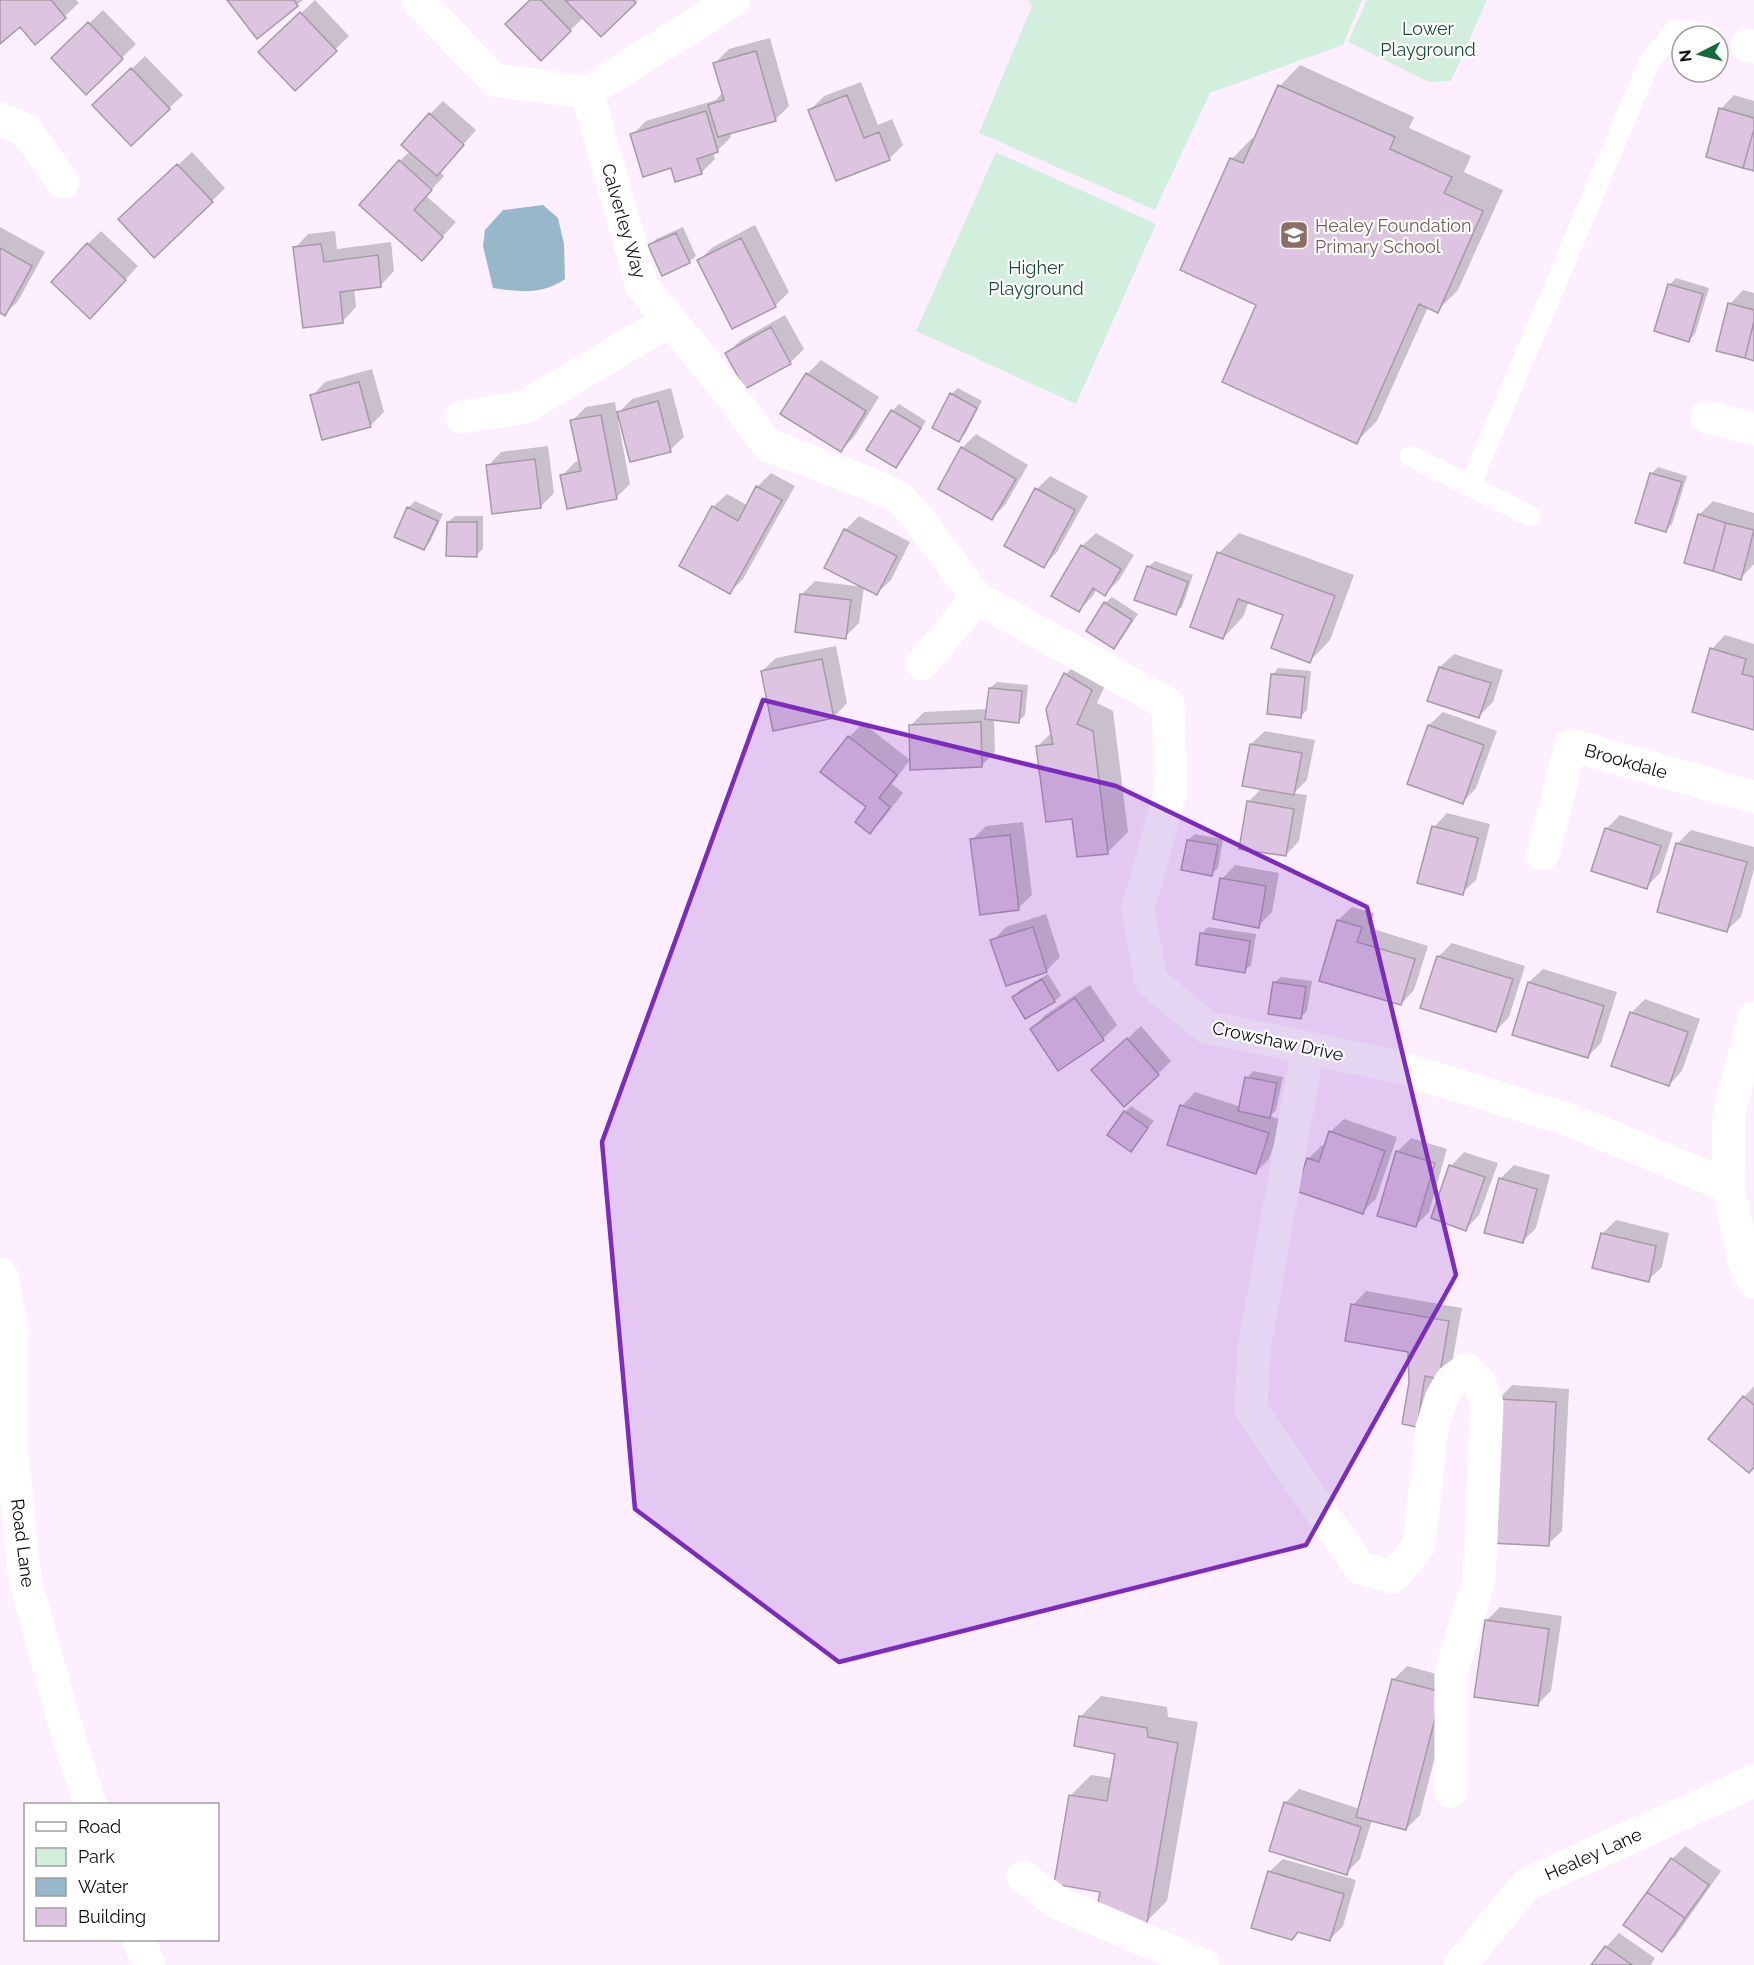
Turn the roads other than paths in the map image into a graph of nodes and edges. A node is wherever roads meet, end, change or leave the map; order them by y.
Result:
1 (418, 0) edge
2 (734, 0) edge
3 (1670, 36) edge
4 (587, 93) junction
5 (0, 119) edge
6 (63, 182) dead end
7 (670, 320) junction
8 (729, 392) joint
9 (462, 417) dead end
10 (1707, 417) dead end
11 (1754, 429) edge
12 (1410, 456) dead end
13 (1470, 486) junction
14 (1530, 516) dead end
15 (977, 598) junction
16 (921, 664) dead end
17 (1754, 797) edge
18 (1543, 854) dead end
19 (1754, 1017) edge
20 (1308, 1048) junction
21 (1728, 1186) junction
22 (0, 1274) edge
23 (1754, 1282) edge
24 (1754, 1781) edge
25 (1451, 1791) dead end
26 (90, 1803) edge
27 (1023, 1877) dead end
28 (139, 1941) edge
29 (149, 1965) edge
30 (1203, 1965) edge
31 (1460, 1965) edge

1 - 4 street
2 - 4 street
3 - 13 lane
4 - 7 street, Calverley Way
5 - 6 street
7 - 8 street, Calverley Way
7 - 9 street
8 - 15 street, Crowshaw Drive
10 - 11 street
12 - 13 lane
13 - 14 lane
15 - 16 street
15 - 20 street, Crowshaw Drive
17 - 18 street, Brookdale
19 - 21 street
20 - 21 street, Crowshaw Drive
20 - 25 street
21 - 23 street
22 - 26 street, Road Lane
24 - 31 street, Healey Lane
27 - 30 street
28 - 29 street

